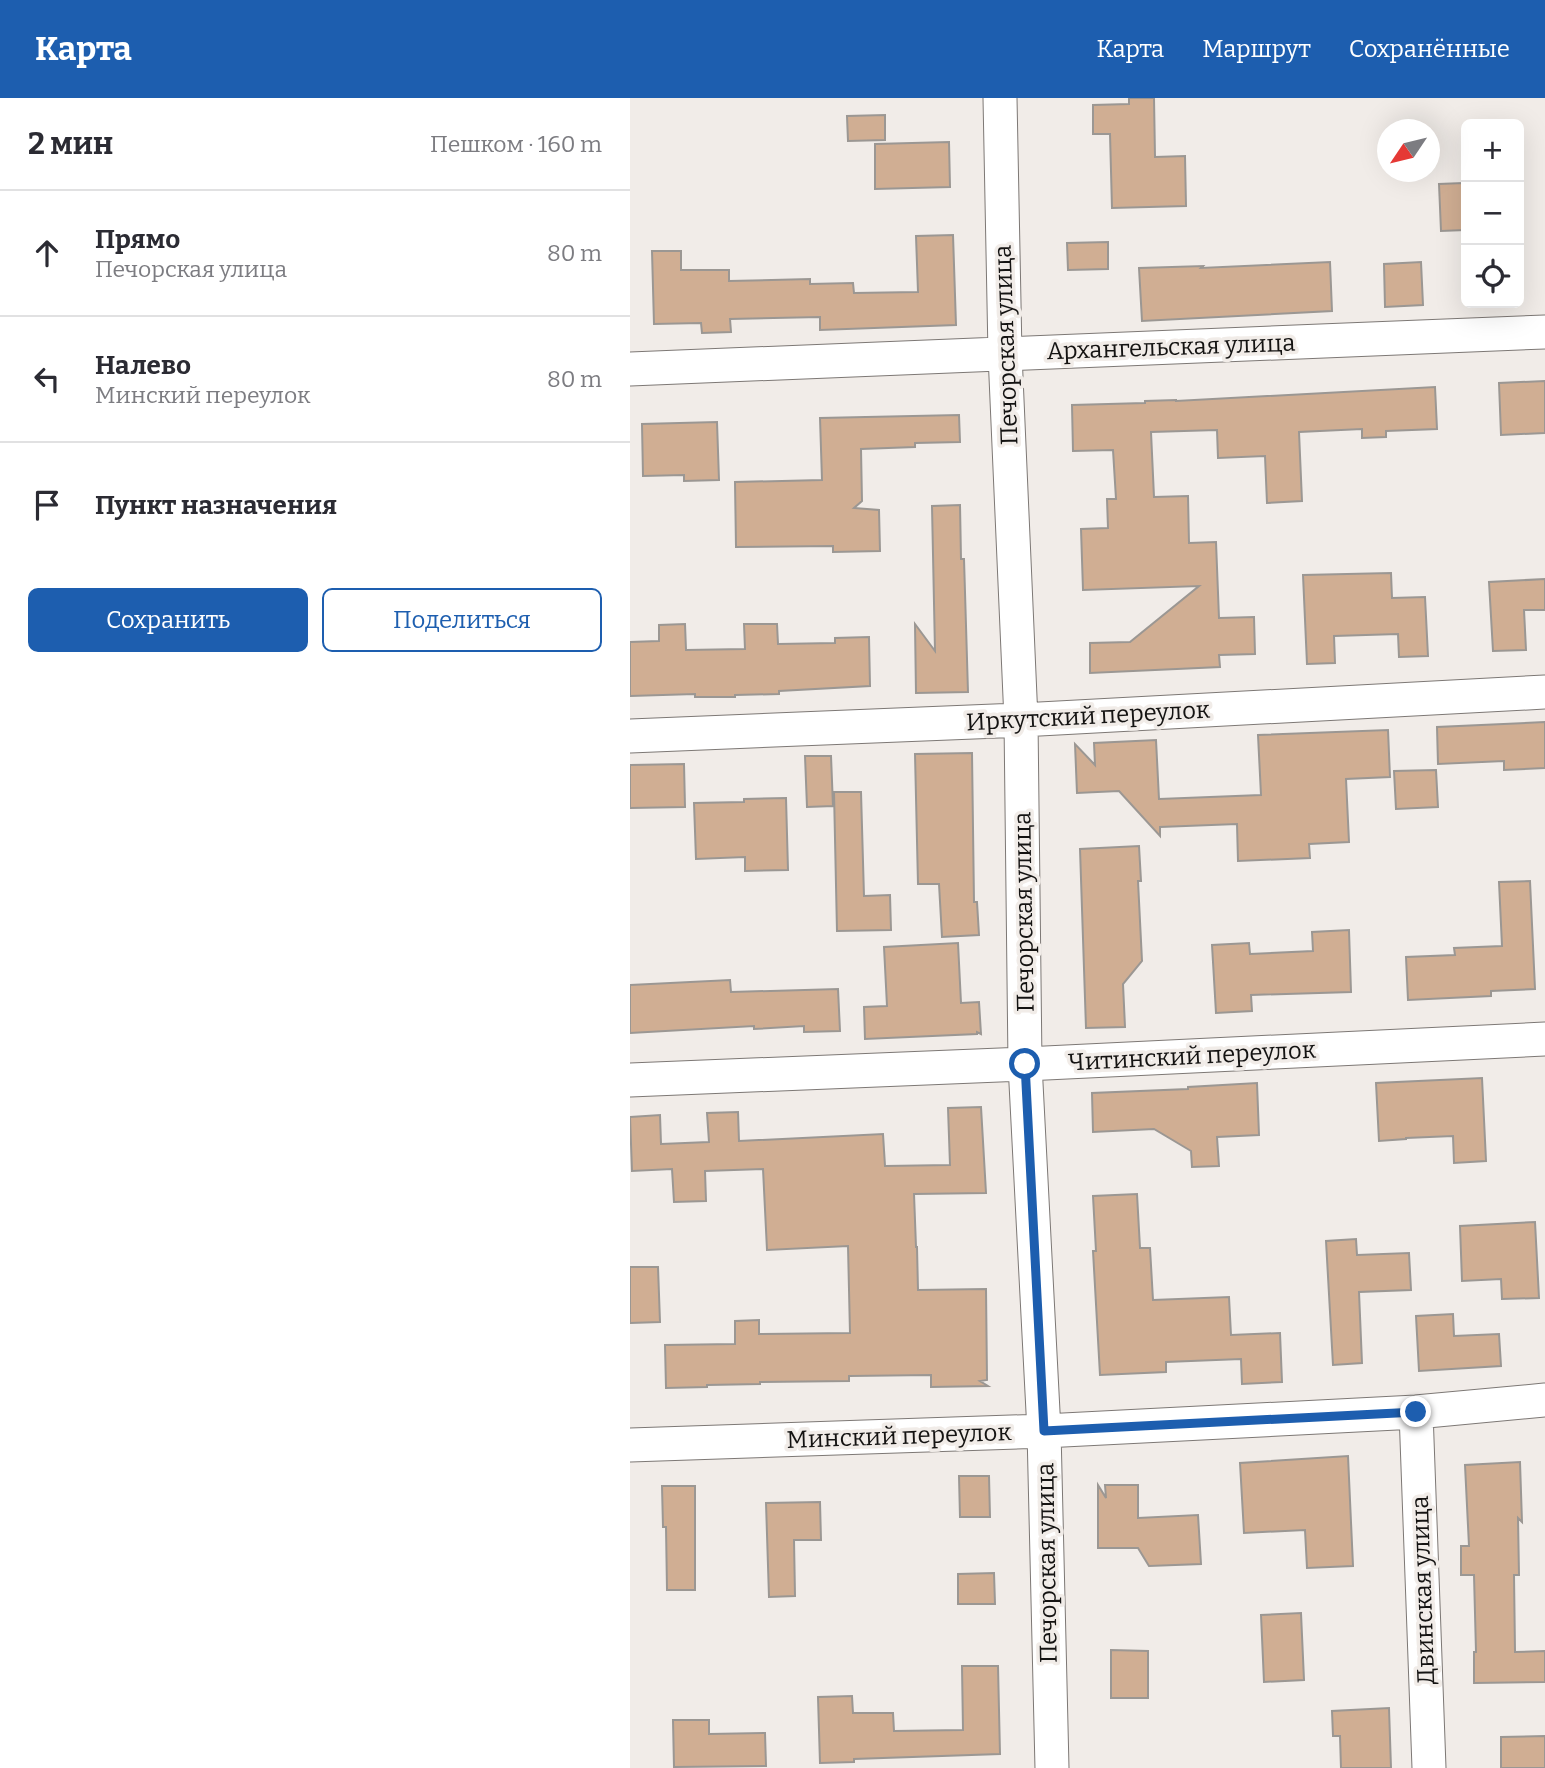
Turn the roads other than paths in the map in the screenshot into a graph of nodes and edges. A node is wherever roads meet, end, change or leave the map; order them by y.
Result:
1 (1000, 98) edge
2 (1545, 332) edge
3 (1005, 354) junction
4 (630, 369) edge
5 (1545, 692) edge
6 (1021, 720) junction
7 (630, 736) edge
8 (1545, 1038) edge
9 (1025, 1064) junction
10 (630, 1080) edge
11 (1545, 1400) edge
12 (1416, 1412) junction
13 (1044, 1431) junction
14 (630, 1445) edge
15 (1052, 1768) edge
16 (1429, 1768) edge

1 - 3 street, Печорская улица
2 - 3 street, Архангельская улица
3 - 4 street, Архангельская улица
3 - 6 street, Печорская улица
5 - 6 street, Иркутский переулок
6 - 7 street, Иркутский переулок
6 - 9 street, Печорская улица
8 - 9 street, Читинский переулок
9 - 10 street, Читинский переулок
9 - 13 street, Печорская улица
11 - 12 street, Минский переулок
12 - 13 street, Минский переулок
12 - 16 street, Двинская улица
13 - 14 street, Минский переулок
13 - 15 street, Печорская улица

